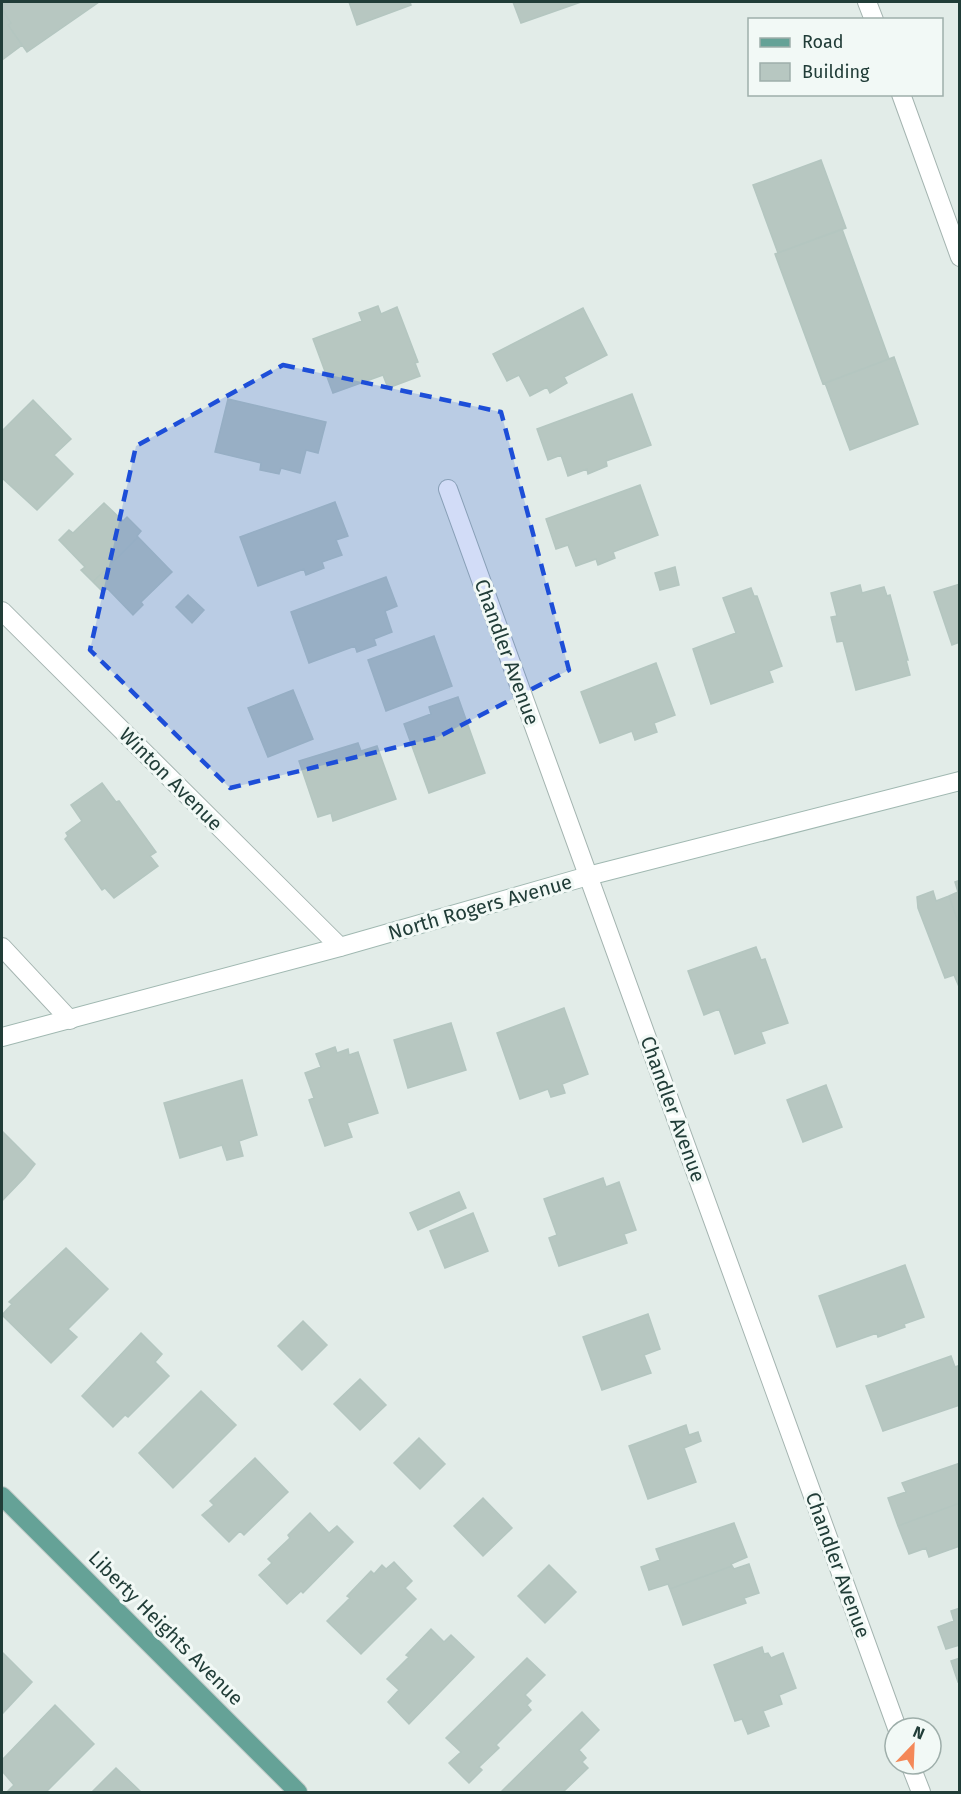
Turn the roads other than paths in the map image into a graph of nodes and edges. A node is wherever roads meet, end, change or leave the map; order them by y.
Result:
1 (867, 2) edge
2 (872, 18) edge
3 (902, 96) edge
4 (960, 257) edge
5 (448, 489) dead end
6 (2, 611) edge
7 (960, 781) edge
8 (588, 876) junction
9 (2, 947) edge
10 (340, 947) junction
11 (70, 1020) junction
12 (2, 1037) edge
13 (2, 1496) edge
14 (893, 1716) edge
15 (915, 1776) edge
16 (298, 1792) edge
17 (921, 1792) edge

1 - 2 street
3 - 4 street
5 - 8 street, Chandler Avenue
6 - 10 street, Winton Avenue
7 - 8 street, North Rogers Avenue
8 - 10 street, North Rogers Avenue
8 - 14 street, Chandler Avenue
9 - 11 street
10 - 11 street, North Rogers Avenue
11 - 12 street, North Rogers Avenue
13 - 16 main road, Liberty Heights Avenue
15 - 17 street

